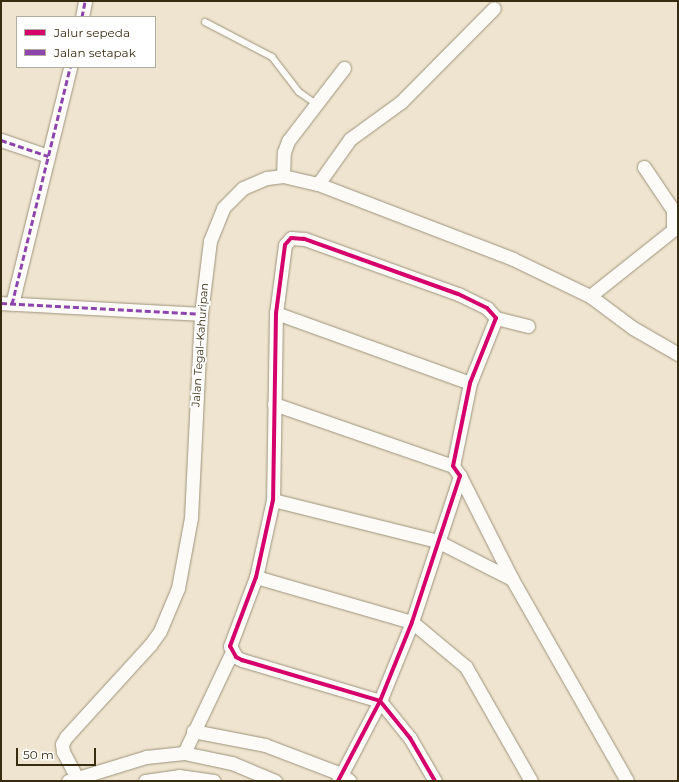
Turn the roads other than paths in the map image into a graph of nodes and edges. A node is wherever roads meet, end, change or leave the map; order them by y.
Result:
1 (85, 1) edge
2 (494, 8) dead end
3 (82, 16) edge
4 (205, 22) dead end
5 (70, 68) edge
6 (344, 68) dead end
7 (315, 103) junction
8 (1, 140) edge
9 (48, 156) junction
10 (644, 167) dead end
11 (283, 176) junction
12 (318, 184) junction
13 (590, 296) junction
14 (6, 303) edge
15 (276, 313) junction
16 (201, 314) junction
17 (496, 318) junction
18 (528, 326) dead end
19 (678, 354) edge
20 (470, 383) junction
21 (274, 404) junction
22 (456, 471) junction
23 (273, 500) junction
24 (437, 541) junction
25 (256, 577) junction
26 (512, 579) junction
27 (412, 622) junction
28 (232, 652) junction
29 (380, 701) junction
30 (193, 731) junction
31 (184, 753) junction
32 (344, 775) edge
33 (73, 780) edge
34 (145, 781) edge
35 (214, 781) edge
36 (275, 781) edge
37 (435, 781) edge
38 (531, 781) edge
39 (627, 781) edge

1 - 3 street
2 - 12 street
4 - 7 lane
5 - 9 street
6 - 7 street
7 - 11 street
8 - 9 street
9 - 14 street
10 - 13 street
11 - 12 street, Jalan Tegal–Kahuripan
11 - 16 street, Jalan Tegal–Kahuripan
12 - 13 street, Jalan Tegal–Kahuripan
13 - 19 street, Jalan Tegal–Kahuripan
14 - 16 street
15 - 17 street
15 - 20 street
15 - 21 street
16 - 33 street, Jalan Tegal–Kahuripan
17 - 18 street
17 - 20 street
20 - 22 street
21 - 22 street
21 - 23 street
22 - 24 street
22 - 26 street
23 - 24 street
23 - 25 street
24 - 26 street
24 - 27 street
25 - 27 street
25 - 28 street
26 - 39 street
27 - 29 street
27 - 38 street
28 - 29 street
28 - 30 street
29 - 32 street
29 - 37 street
30 - 31 street
30 - 32 street
31 - 33 street
31 - 36 street
34 - 35 street

